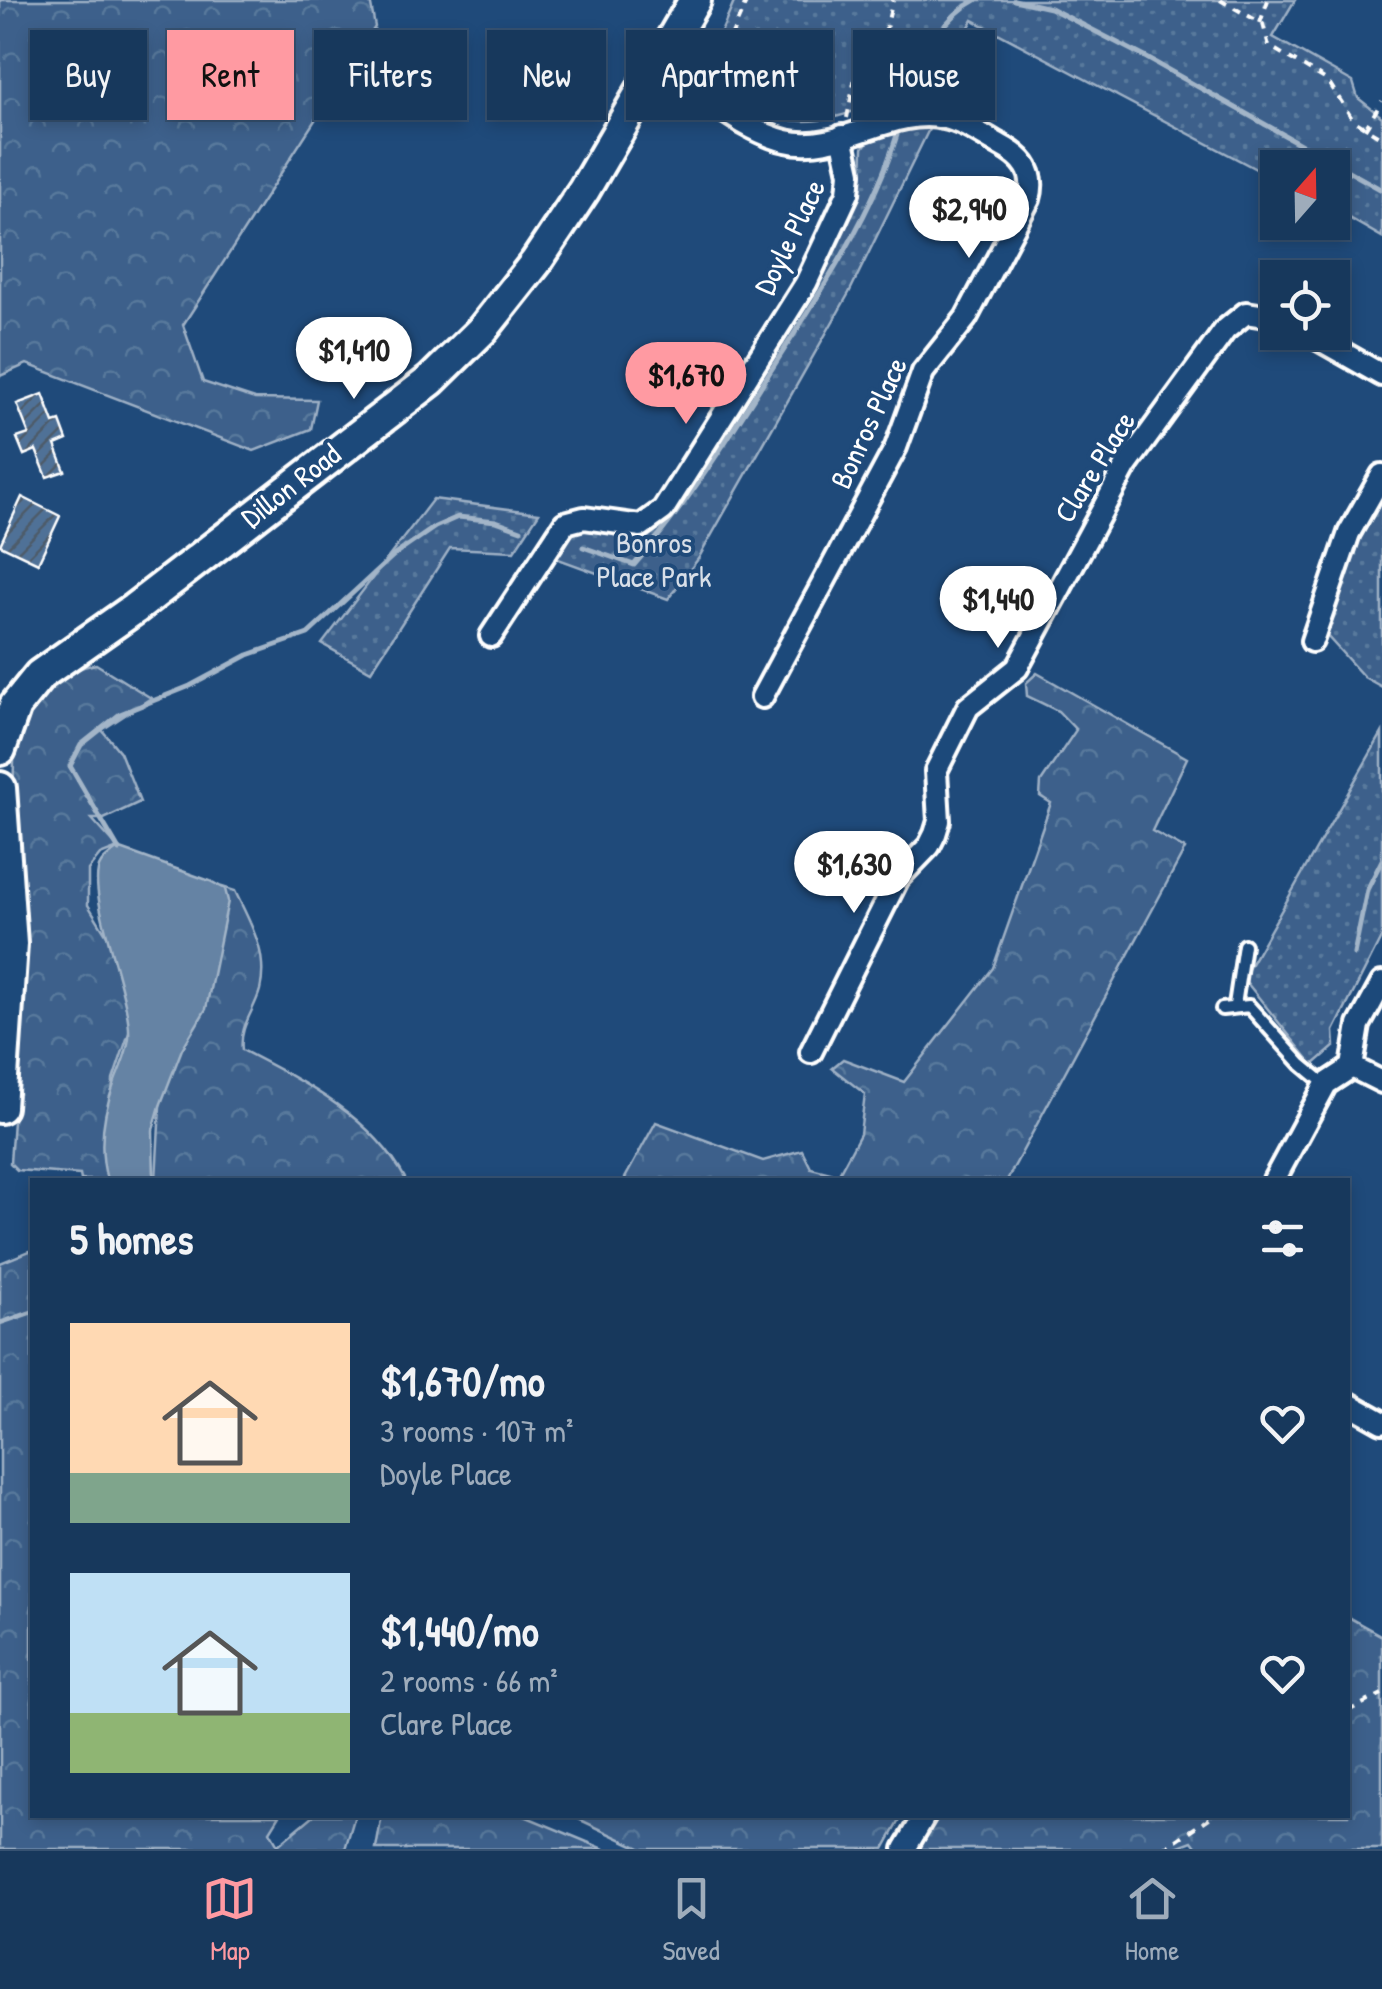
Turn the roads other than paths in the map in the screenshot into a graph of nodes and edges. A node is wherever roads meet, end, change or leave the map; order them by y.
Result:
1 (695, 0) edge
2 (685, 30) edge
3 (637, 120) edge
4 (744, 120) edge
5 (842, 136) junction
6 (1260, 315) edge
7 (1338, 350) edge
8 (1382, 375) edge
9 (1382, 476) edge
10 (491, 636) dead end
11 (1312, 641) dead end
12 (762, 697) dead end
13 (0, 749) edge
14 (0, 788) edge
15 (1244, 946) dead end
16 (1382, 983) edge
17 (1235, 1005) junction
18 (1222, 1009) dead end
19 (810, 1052) dead end
20 (1352, 1067) junction
21 (1382, 1082) edge
22 (1326, 1084) junction
23 (0, 1107) edge
24 (1275, 1178) edge
25 (1350, 1404) edge
26 (1382, 1422) edge
27 (923, 1818) edge
28 (905, 1849) edge

1 - 2 main road, Dillon Road
3 - 13 main road, Dillon Road
4 - 5 street, Bonros Place
5 - 10 street, Doyle Place
5 - 12 street, Bonros Place
6 - 19 street, Clare Place
7 - 8 street
9 - 11 street
14 - 23 main road
15 - 17 lane
16 - 20 street
17 - 18 lane
17 - 22 lane
20 - 21 street
20 - 22 street
22 - 24 street
25 - 26 street
27 - 28 street

